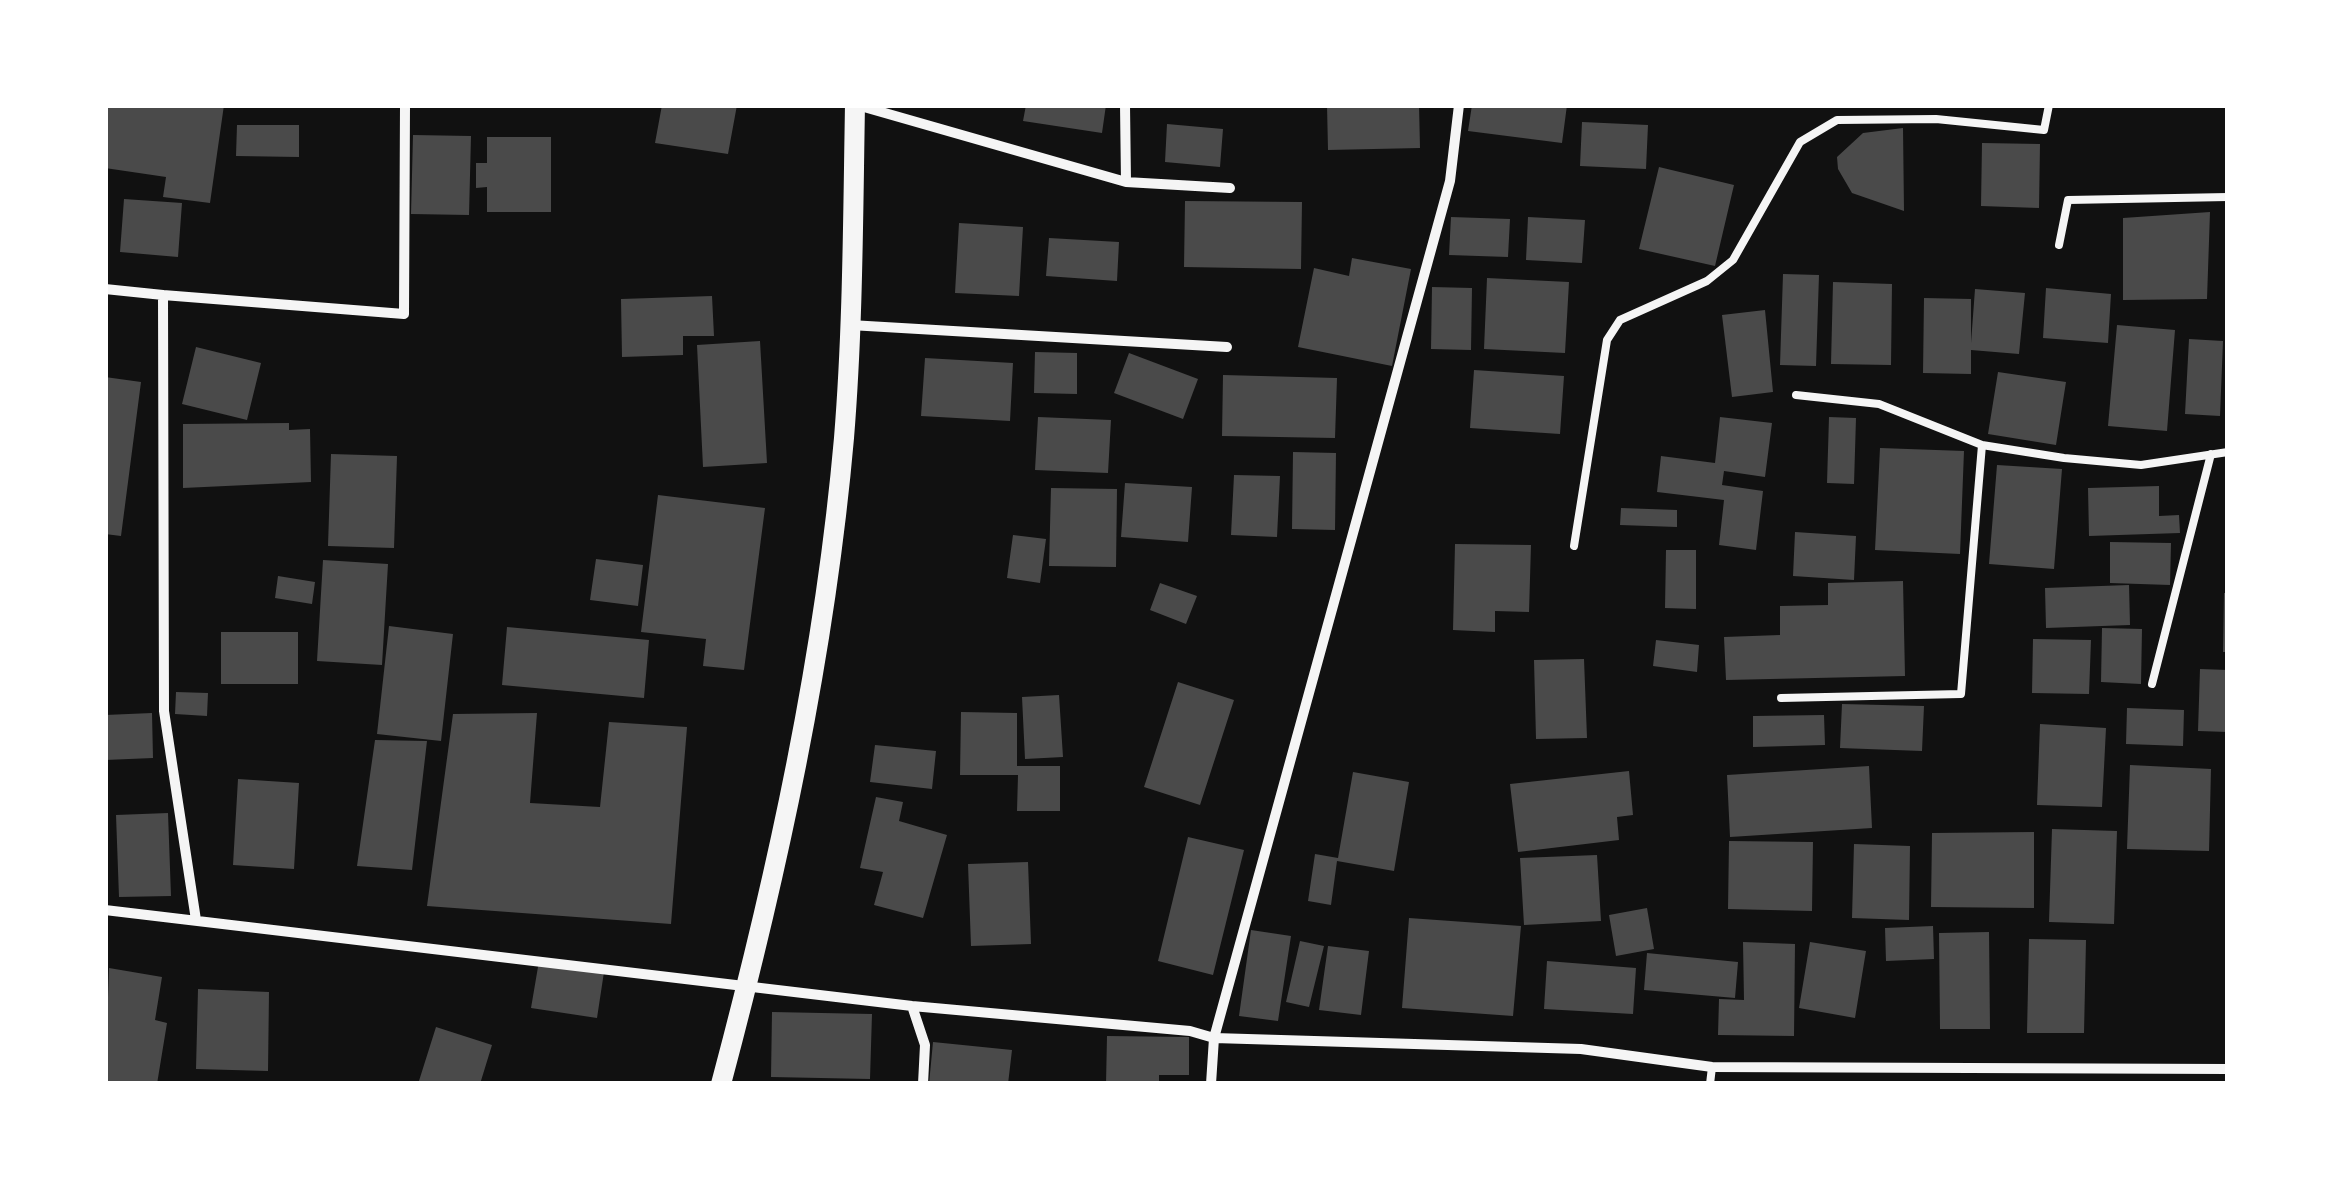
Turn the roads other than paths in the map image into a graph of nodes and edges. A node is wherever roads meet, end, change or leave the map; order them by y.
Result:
1 (405, 105) edge
2 (856, 105) edge
3 (1125, 105) edge
4 (1459, 105) edge
5 (2050, 105) edge
6 (1126, 182) junction
7 (1230, 188) dead end
8 (2228, 197) edge
9 (2059, 245) dead end
10 (105, 289) edge
11 (163, 295) junction
12 (849, 325) junction
13 (1228, 347) dead end
14 (1796, 395) dead end
15 (1982, 445) junction
16 (2228, 452) edge
17 (2211, 454) junction
18 (1574, 546) dead end
19 (2152, 684) dead end
20 (1781, 698) dead end
21 (105, 910) edge
22 (196, 920) junction
23 (748, 984) junction
24 (912, 1006) junction
25 (1214, 1038) junction
26 (1712, 1067) junction
27 (2228, 1069) edge
28 (721, 1084) edge
29 (923, 1084) edge
30 (1211, 1084) edge
31 (1710, 1084) edge

1 - 11 street
2 - 6 street
2 - 12 main road
3 - 6 street
4 - 25 street
5 - 18 lane
6 - 7 street
8 - 9 lane
10 - 11 street
11 - 22 street
12 - 13 street
12 - 23 main road
14 - 15 lane
15 - 17 lane
15 - 20 lane
16 - 17 lane
17 - 19 lane
21 - 22 street
22 - 23 street
23 - 24 street
23 - 28 main road
24 - 25 street
24 - 29 street
25 - 26 street
25 - 30 street
26 - 27 street
26 - 31 lane

